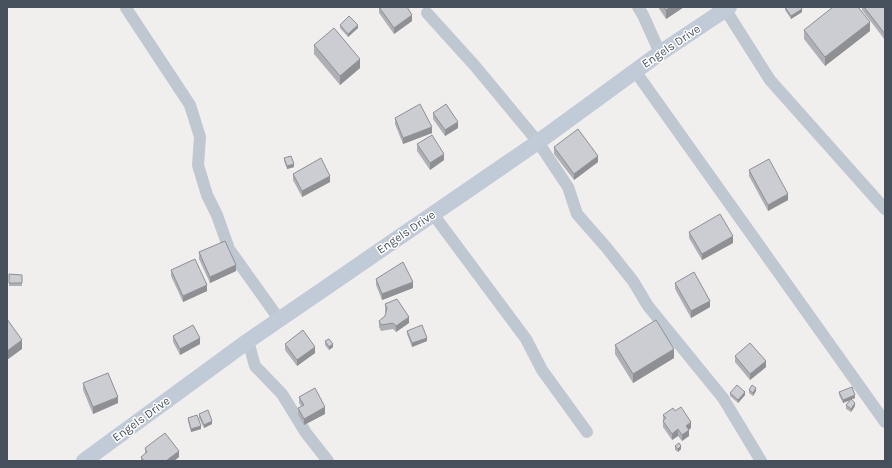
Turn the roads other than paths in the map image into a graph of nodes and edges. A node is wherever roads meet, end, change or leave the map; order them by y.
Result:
1 (638, 7) edge
2 (126, 8) edge
3 (727, 8) edge
4 (427, 13) dead end
5 (660, 53) junction
6 (635, 71) junction
7 (538, 142) junction
8 (885, 208) edge
9 (432, 214) junction
10 (278, 319) junction
11 (248, 341) junction
12 (885, 422) edge
13 (587, 432) dead end
14 (86, 461) edge
15 (328, 461) edge
16 (761, 461) edge

1 - 5 street
2 - 10 street
3 - 5 street, Engels Drive
3 - 8 street
4 - 7 street
5 - 6 street, Engels Drive
6 - 7 street, Engels Drive
6 - 12 street
7 - 9 street, Engels Drive
7 - 16 street
9 - 10 street, Engels Drive
9 - 13 street
10 - 11 street, Engels Drive
11 - 14 street, Engels Drive
11 - 15 street

